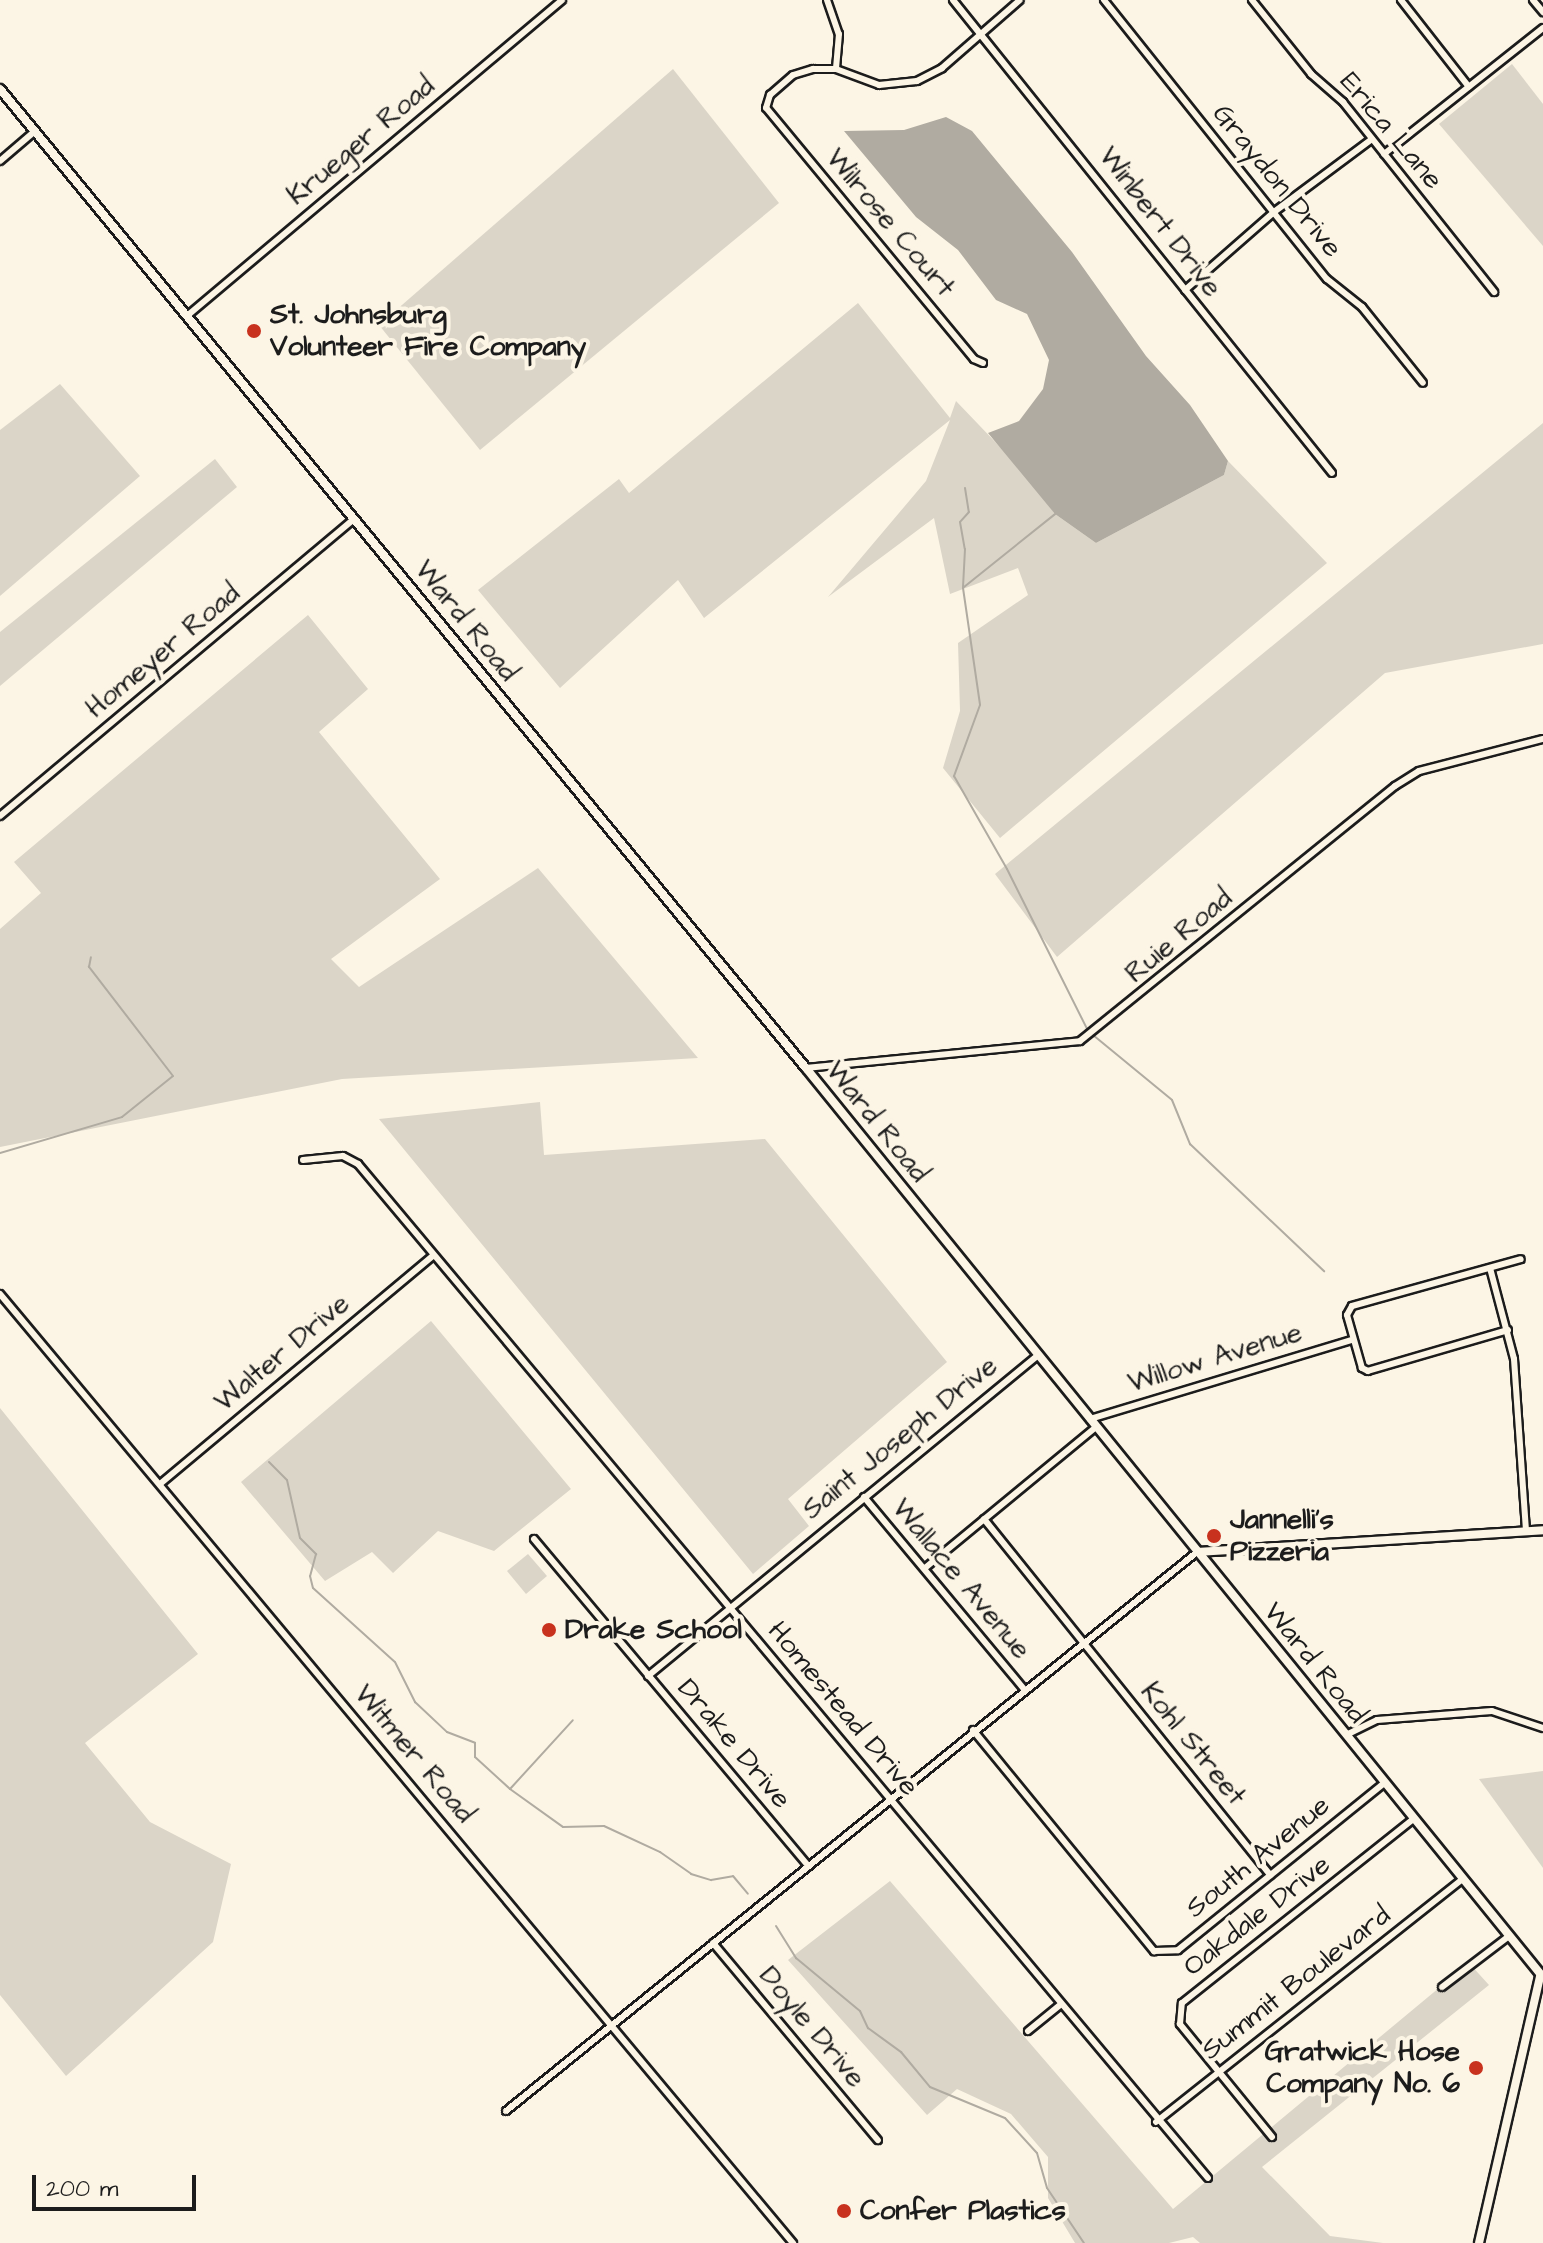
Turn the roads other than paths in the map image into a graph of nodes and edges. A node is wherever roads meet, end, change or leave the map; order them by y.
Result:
1 (562, 0) edge
2 (827, 0) edge
3 (953, 0) edge
4 (1020, 0) edge
5 (1104, 0) edge
6 (1252, 0) edge
7 (1401, 0) edge
8 (1533, 0) edge
9 (1543, 12) edge
10 (1543, 28) edge
11 (980, 33) junction
12 (836, 69) junction
13 (1469, 87) junction
14 (0, 89) edge
15 (35, 131) junction
16 (1372, 139) junction
17 (1384, 154) junction
18 (0, 161) edge
19 (1274, 212) junction
20 (1185, 290) junction
21 (1494, 292) dead end
22 (188, 315) junction
23 (983, 363) dead end
24 (1423, 383) dead end
25 (1332, 473) dead end
26 (354, 519) junction
27 (1543, 739) edge
28 (0, 816) edge
29 (806, 1068) junction
30 (303, 1160) dead end
31 (433, 1256) junction
32 (1521, 1259) dead end
33 (1490, 1268) junction
34 (0, 1294) edge
35 (1508, 1330) junction
36 (1352, 1340) junction
37 (1037, 1356) junction
38 (1093, 1423) junction
39 (160, 1484) junction
40 (864, 1497) junction
41 (984, 1519) junction
42 (1543, 1530) edge
43 (1526, 1531) junction
44 (534, 1539) dead end
45 (1197, 1552) junction
46 (925, 1568) junction
47 (729, 1606) junction
48 (1082, 1642) junction
49 (648, 1676) junction
50 (1024, 1689) junction
51 (1543, 1728) edge
52 (973, 1730) junction
53 (1345, 1736) junction
54 (1384, 1783) junction
55 (889, 1800) junction
56 (1413, 1819) junction
57 (808, 1866) junction
58 (1270, 1875) junction
59 (1463, 1879) junction
60 (1509, 1936) junction
61 (713, 1943) junction
62 (1542, 1976) edge
63 (1442, 1987) dead end
64 (1060, 2005) junction
65 (612, 2026) junction
66 (1028, 2031) dead end
67 (1218, 2071) junction
68 (506, 2111) dead end
69 (1156, 2122) junction
70 (1272, 2137) dead end
71 (878, 2140) dead end
72 (1208, 2178) dead end
73 (793, 2243) edge
74 (1479, 2243) edge

1 - 22 street, Krueger Road
2 - 12 street
3 - 11 street, Winbert Drive
4 - 11 street
5 - 19 street, Graydon Drive
6 - 16 street, Erica Lane
7 - 13 street
8 - 9 street
10 - 13 street
11 - 12 street
11 - 20 street, Winbert Drive
12 - 23 street, Wilrose Court
13 - 17 street
14 - 15 main road, Ward Road
15 - 18 street
15 - 22 main road, Ward Road
16 - 17 street, Erica Lane
16 - 19 street
17 - 21 street, Erica Lane
19 - 20 street
19 - 24 street, Graydon Drive
20 - 25 street, Winbert Drive
22 - 26 main road, Ward Road
26 - 28 street, Homeyer Road
26 - 29 main road, Ward Road
27 - 29 street, Ruie Road
29 - 37 main road, Ward Road
30 - 31 street, Homestead Drive
31 - 39 street, Walter Drive
31 - 47 street, Homestead Drive
32 - 33 street
33 - 35 street
33 - 36 street
34 - 39 street, Witmer Road
35 - 36 street
35 - 43 street
36 - 38 street, Willow Avenue
37 - 38 main road, Ward Road
37 - 40 street, Saint Joseph Drive
38 - 41 street
38 - 45 main road, Ward Road
39 - 65 street, Witmer Road
40 - 46 street, Wallace Avenue
40 - 47 street, Saint Joseph Drive
41 - 46 street
41 - 48 street, Kohl Street
42 - 43 main road
43 - 45 main road
44 - 49 street, Drake Drive
45 - 48 street
45 - 53 main road, Ward Road
46 - 50 street, Wallace Avenue
47 - 49 street, Saint Joseph Drive
47 - 55 street, Homestead Drive
48 - 50 street
48 - 58 street, Kohl Street
49 - 57 street, Drake Drive
50 - 52 street
51 - 53 street
52 - 55 street
52 - 58 street, South Avenue
53 - 54 main road, Ward Road
54 - 56 main road, Ward Road
54 - 58 street, South Avenue
55 - 57 street
55 - 64 street, Homestead Drive
56 - 59 main road, Ward Road
56 - 67 street, Oakdale Drive
57 - 61 street
59 - 60 main road, Ward Road
59 - 67 street, Summit Boulevard
60 - 62 main road, Ward Road
60 - 63 street
61 - 65 street
61 - 71 street, Doyle Drive
62 - 74 main road, Ward Road
64 - 66 street
64 - 69 street, Homestead Drive
65 - 68 street
65 - 73 street, Witmer Road
67 - 69 street, Summit Boulevard
67 - 70 street, Oakdale Drive
69 - 72 street, Homestead Drive

